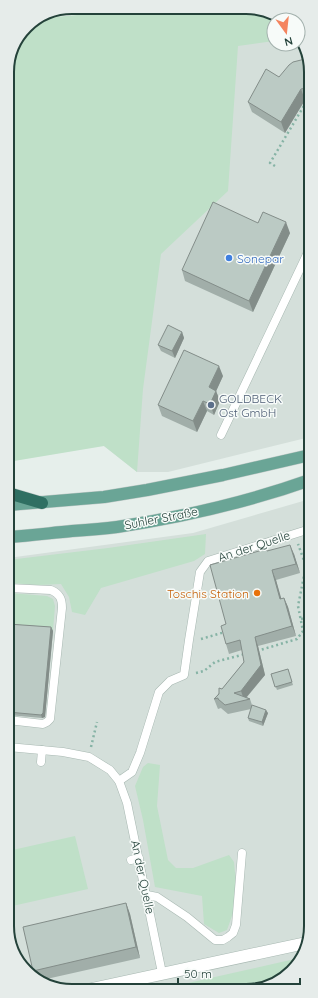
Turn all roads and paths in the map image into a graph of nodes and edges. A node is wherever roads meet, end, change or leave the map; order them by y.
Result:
1 (304, 106) edge
2 (275, 166) dead end
3 (304, 261) edge
4 (221, 435) dead end
5 (304, 456) edge
6 (304, 482) edge
7 (14, 495) edge
8 (42, 502) junction
9 (14, 504) edge
10 (304, 530) edge
11 (294, 533) junction
12 (14, 537) edge
13 (304, 560) edge
14 (304, 576) edge
15 (14, 588) edge
16 (304, 618) edge
17 (301, 619) junction
18 (229, 631) edge
19 (189, 640) junction
20 (268, 644) edge
21 (272, 647) junction
22 (184, 675) junction
23 (14, 721) edge
24 (97, 722) dead end
25 (14, 748) edge
26 (42, 750) junction
27 (89, 757) junction
28 (41, 762) dead end
29 (119, 781) junction
30 (242, 853) dead end
31 (147, 895) junction
32 (301, 944) edge
33 (162, 973) junction
34 (113, 984) edge

1 - 2 path
3 - 4 lane
5 - 8 main road
6 - 12 main road, Suhler Straße
7 - 8 highway
8 - 9 main road
10 - 11 lane, An der Quelle
11 - 13 path
11 - 19 lane, An der Quelle
14 - 17 path
15 - 23 lane
16 - 17 path
17 - 21 path
18 - 19 path
19 - 22 lane, An der Quelle
20 - 21 path
21 - 22 path
22 - 29 lane
24 - 27 path
25 - 26 lane, An der Quelle
26 - 27 lane, An der Quelle
26 - 28 lane
27 - 29 lane, An der Quelle
29 - 31 lane, An der Quelle
30 - 31 lane
31 - 33 lane, An der Quelle
32 - 33 street
33 - 34 street

